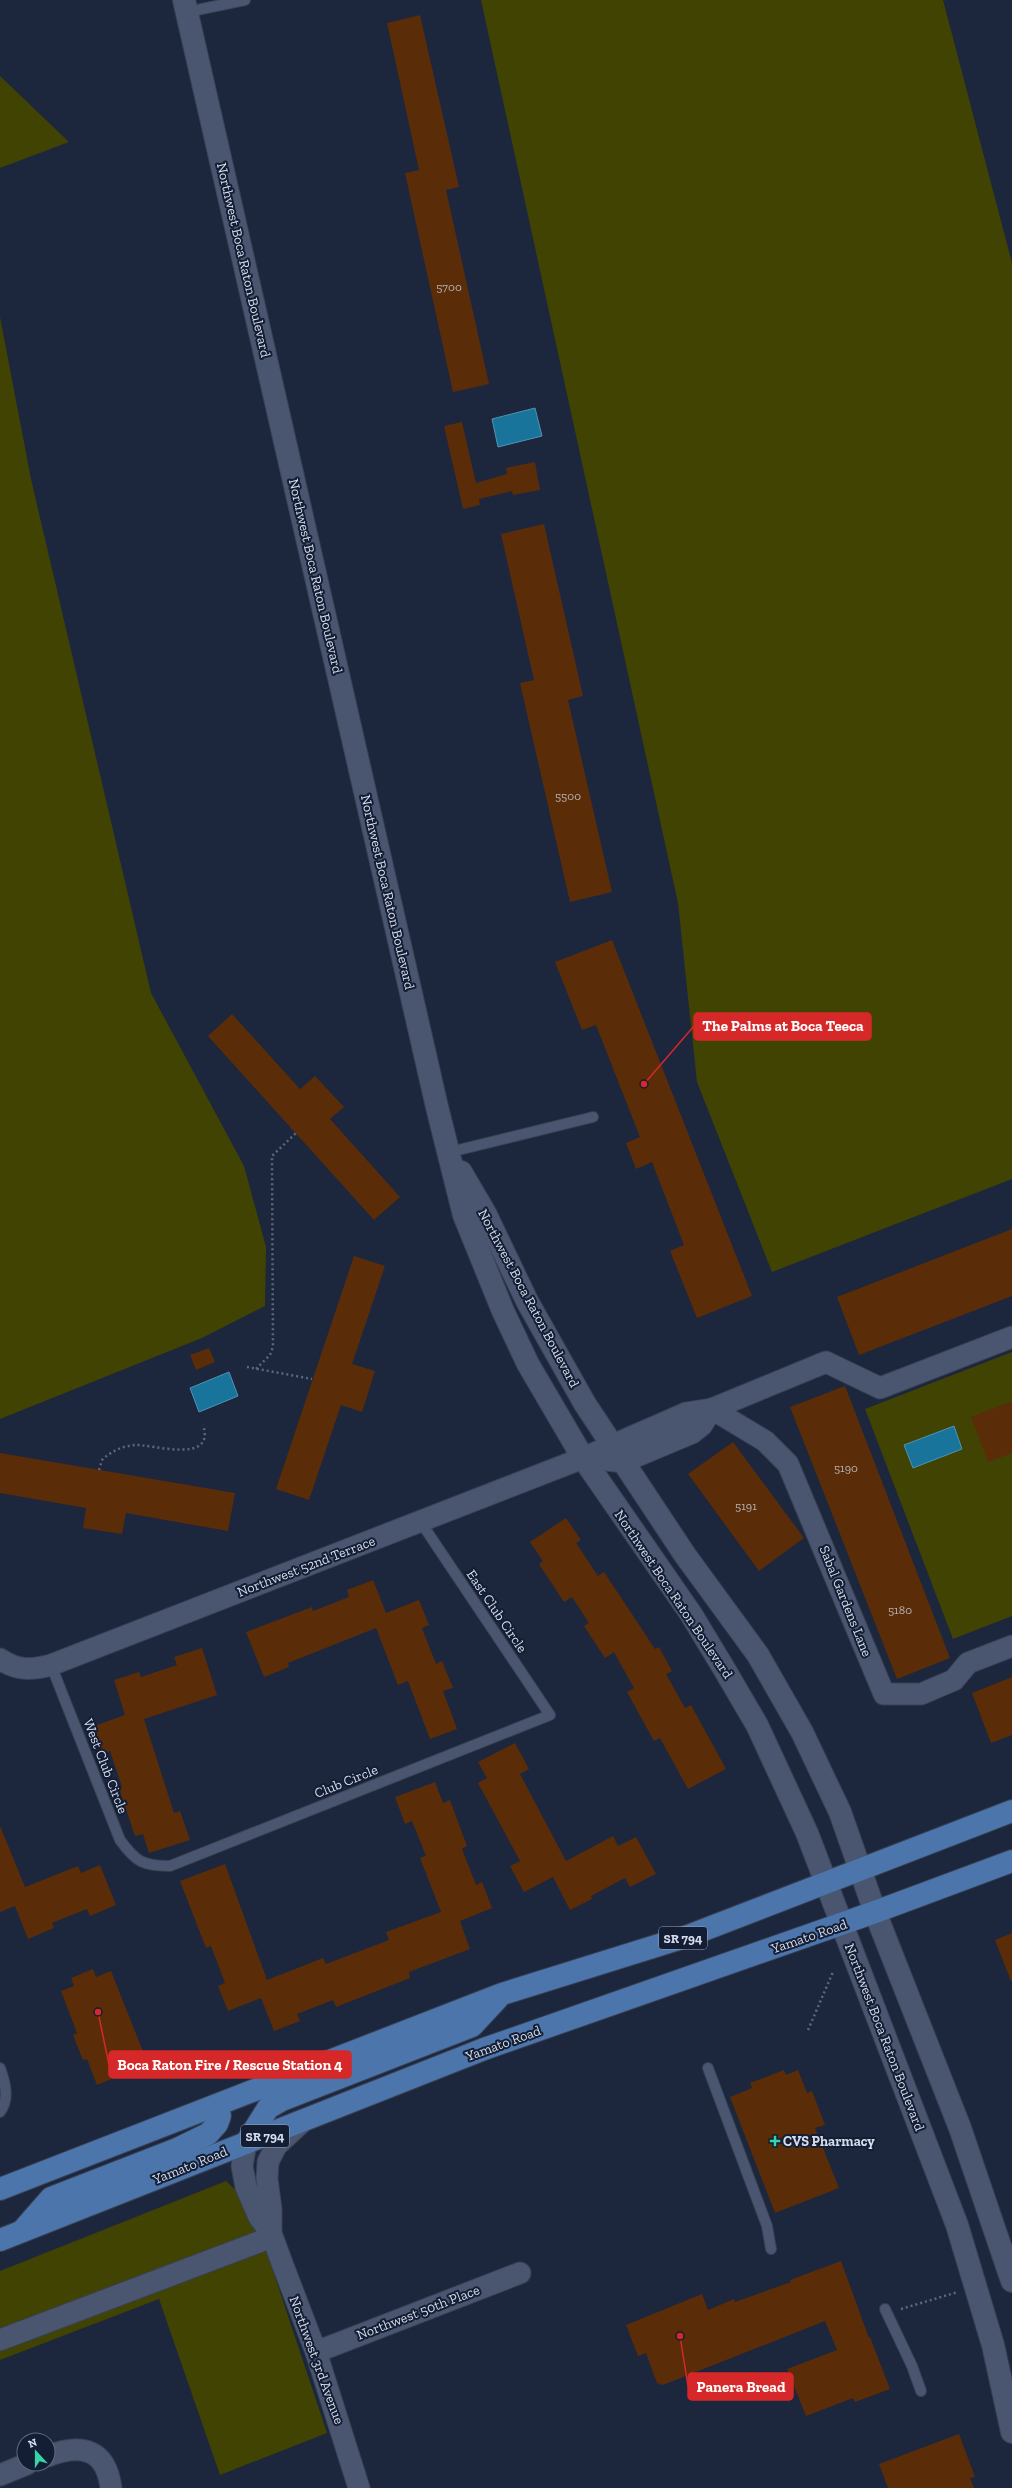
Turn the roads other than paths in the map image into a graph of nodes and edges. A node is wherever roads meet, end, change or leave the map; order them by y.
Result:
1 (245, 0) edge
2 (186, 6) edge
3 (593, 1117) dead end
4 (450, 1152) junction
5 (1012, 1337) edge
6 (712, 1409) junction
7 (611, 1444) junction
8 (583, 1458) junction
9 (623, 1462) junction
10 (420, 1521) junction
11 (1012, 1646) edge
12 (0, 1659) edge
13 (51, 1665) junction
14 (550, 1715) joint
15 (1012, 1811) edge
16 (1012, 1861) edge
17 (150, 1866) joint
18 (861, 1871) junction
19 (826, 1884) junction
20 (875, 1912) junction
21 (841, 1924) junction
22 (502, 1994) junction
23 (0, 2068) edge
24 (708, 2068) dead end
25 (217, 2106) junction
26 (0, 2112) edge
27 (304, 2120) junction
28 (246, 2143) junction
29 (0, 2189) edge
30 (21, 2232) junction
31 (271, 2235) junction
32 (0, 2240) edge
33 (770, 2249) dead end
34 (520, 2273) dead end
35 (1012, 2281) edge
36 (885, 2309) road end
37 (0, 2340) edge
38 (316, 2352) junction
39 (921, 2391) dead end
40 (1012, 2432) edge
41 (56, 2454) edge
42 (16, 2468) edge
43 (0, 2475) edge
44 (111, 2488) edge
45 (359, 2488) edge

1 - 2 lane
2 - 4 street, Northwest Boca Raton Boulevard
3 - 4 lane
4 - 7 street, Northwest Boca Raton Boulevard
4 - 8 street, Northwest Boca Raton Boulevard
5 - 6 street
6 - 7 street
6 - 9 street
6 - 11 street, Sabal Gardens Lane
7 - 8 street, Northwest 52nd Terrace
7 - 9 street, Northwest Boca Raton Boulevard
8 - 9 street
8 - 10 street, Northwest 52nd Terrace
8 - 19 street, Northwest Boca Raton Boulevard
9 - 18 street, Northwest Boca Raton Boulevard
10 - 13 street, Northwest 52nd Terrace
10 - 14 lane, East Club Circle
12 - 13 street, Northwest 52nd Terrace
13 - 17 lane, West Club Circle
14 - 17 lane, Club Circle
15 - 18 main road, SR 794
16 - 20 main road, Yamato Road / SR 794
18 - 19 main road, SR 794
18 - 20 street, Northwest Boca Raton Boulevard
19 - 21 street, Northwest Boca Raton Boulevard
19 - 22 main road, SR 794
20 - 21 main road, Yamato Road / SR 794
20 - 35 street, Northwest Boca Raton Boulevard
21 - 27 main road, Yamato Road / SR 794
21 - 40 street, Northwest Boca Raton Boulevard
22 - 25 main road, SR 794
22 - 28 main road
23 - 26 lane
24 - 33 lane
25 - 29 main road, SR 794
25 - 30 main road
27 - 28 main road, Yamato Road / SR 794
27 - 31 street, Northwest 3rd Avenue
28 - 30 main road, Yamato Road / SR 794
28 - 31 street, Northwest 3rd Avenue
30 - 32 main road, Yamato Road / SR 794
31 - 37 street
31 - 38 street, Northwest 3rd Avenue
34 - 38 street, Northwest 50th Place
36 - 39 lane
38 - 45 street, Northwest 3rd Avenue
41 - 44 street
42 - 43 street

